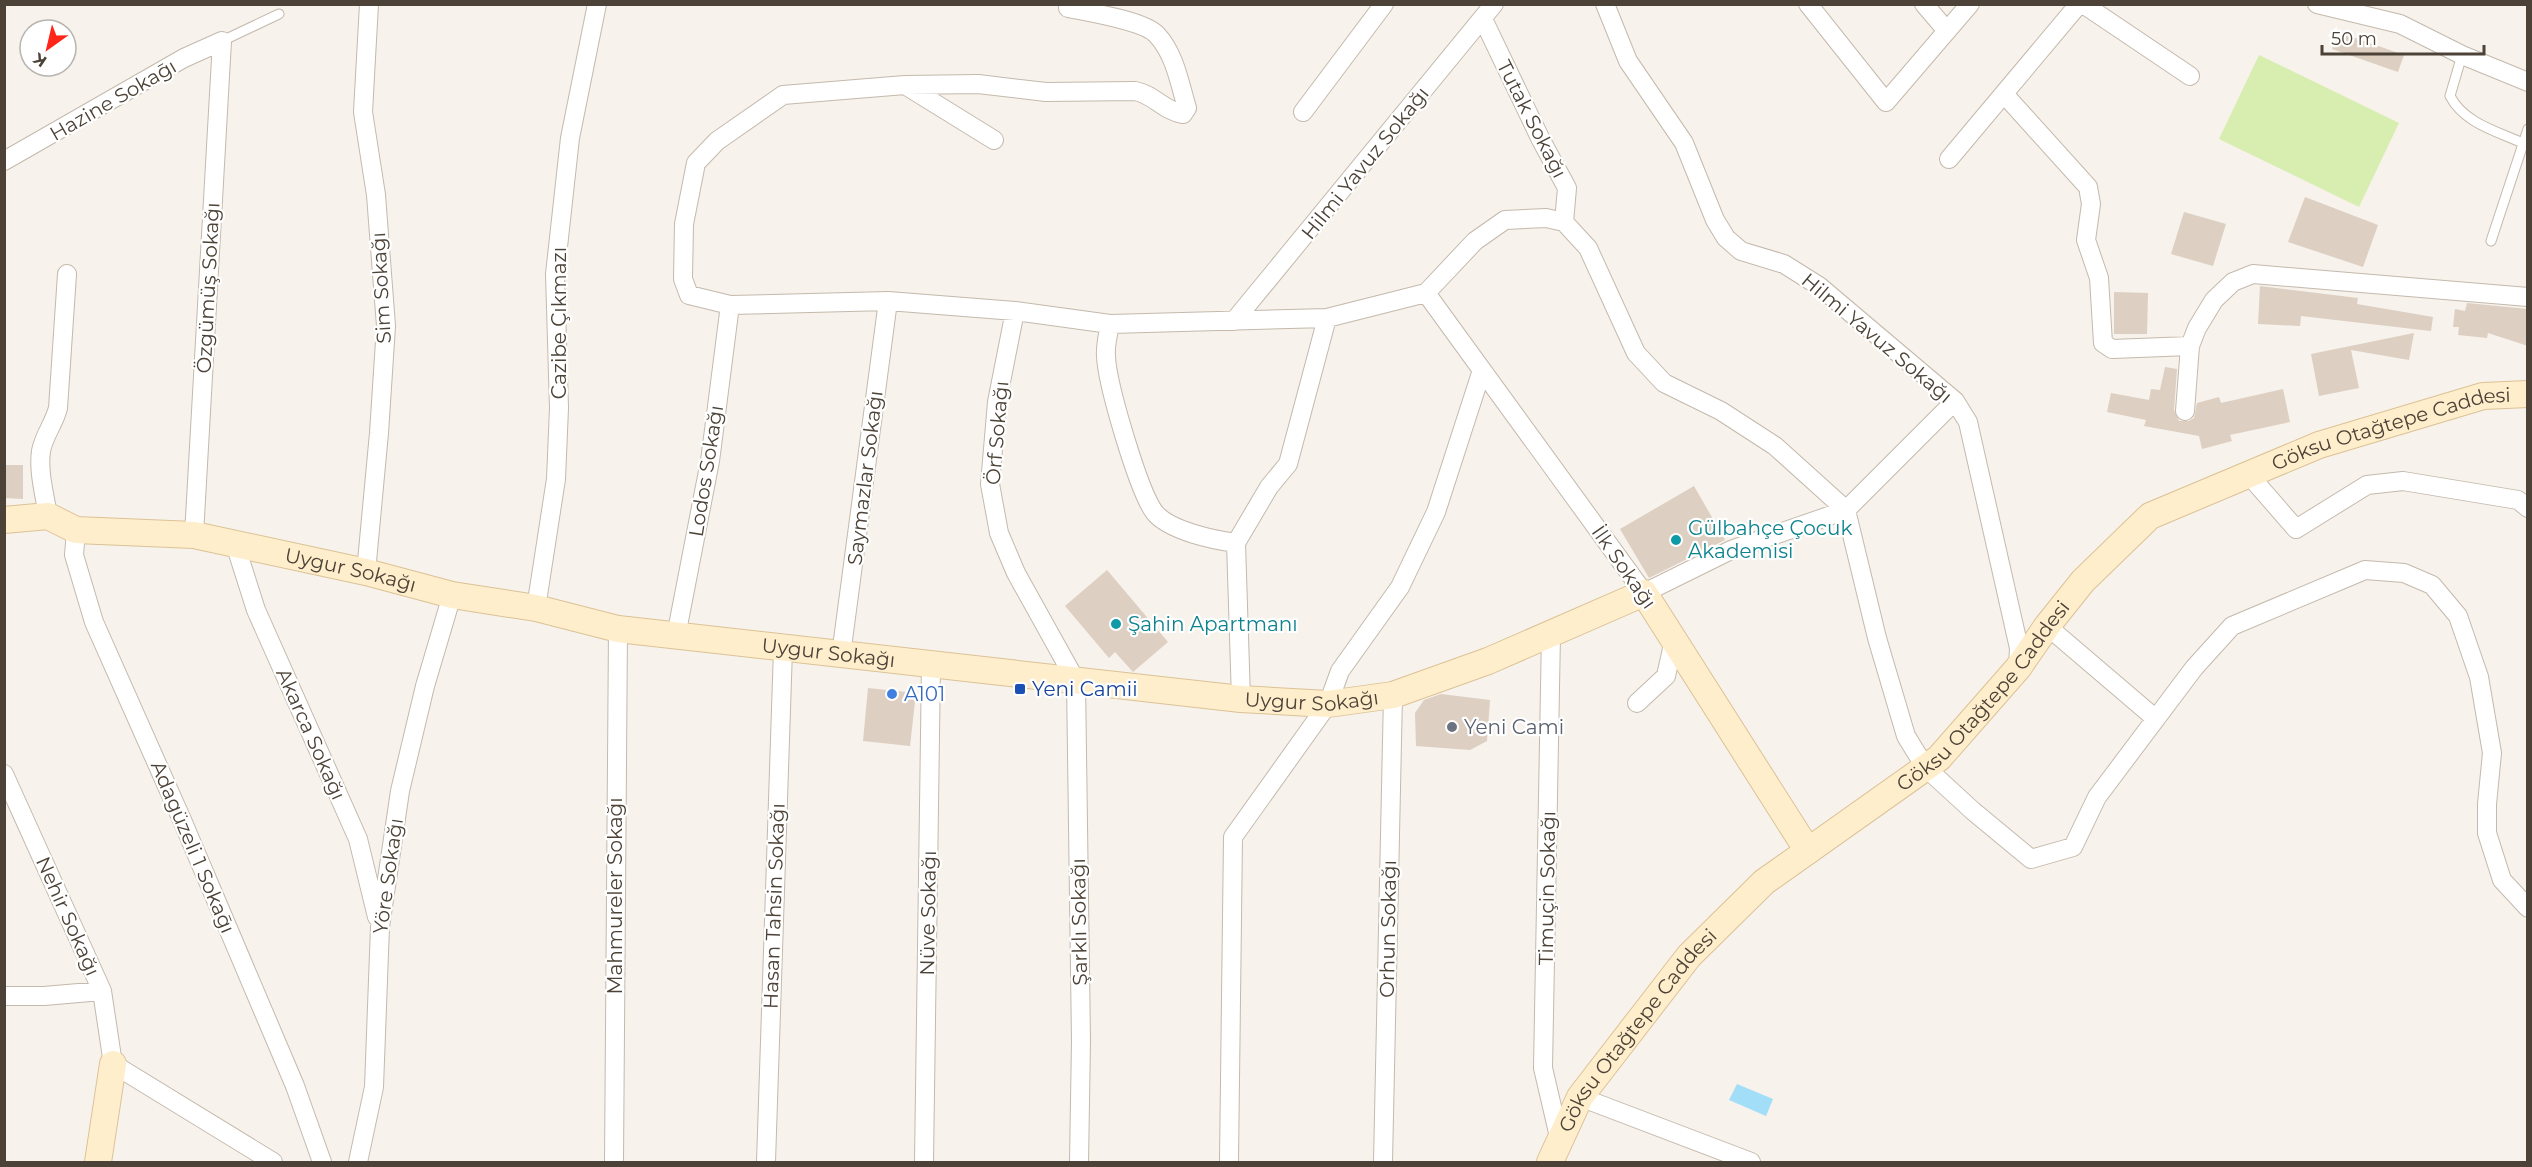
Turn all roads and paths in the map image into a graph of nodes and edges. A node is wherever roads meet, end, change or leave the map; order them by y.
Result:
1 (369, 4) edge
2 (597, 4) edge
3 (1384, 4) edge
4 (1494, 4) edge
5 (1605, 4) edge
6 (1808, 4) edge
7 (1924, 4) edge
8 (1970, 4) edge
9 (2081, 4) edge
10 (2317, 4) edge
11 (1068, 8) dead end
12 (279, 14) dead end
13 (1483, 20) junction
14 (1947, 31) junction
15 (222, 41) junction
16 (2462, 55) junction
17 (2190, 76) dead end
18 (2528, 82) edge
19 (905, 85) junction
20 (2004, 94) junction
21 (1303, 112) dead end
22 (2528, 129) edge
23 (994, 140) dead end
24 (2523, 143) junction
25 (1948, 159) dead end
26 (4, 161) edge
27 (1564, 222) junction
28 (2492, 241) dead end
29 (68, 274) dead end
30 (1426, 293) junction
31 (2528, 297) edge
32 (888, 301) junction
33 (730, 305) junction
34 (1015, 311) junction
35 (1327, 318) junction
36 (1234, 321) junction
37 (1110, 324) junction
38 (2190, 346) junction
39 (1482, 370) junction
40 (2528, 394) edge
41 (1955, 401) junction
42 (2185, 411) dead end
43 (2249, 475) junction
44 (2528, 508) edge
45 (1846, 510) junction
46 (48, 516) junction
47 (4, 520) edge
48 (76, 530) junction
49 (194, 535) junction
50 (1236, 543) junction
51 (235, 544) junction
52 (366, 572) junction
53 (1644, 593) junction
54 (453, 595) junction
55 (536, 608) junction
56 (2047, 626) junction
57 (618, 629) junction
58 (1551, 634) junction
59 (676, 636) junction
60 (1674, 640) junction
61 (783, 649) junction
62 (842, 655) junction
63 (931, 664) junction
64 (2018, 668) junction
65 (1076, 681) junction
66 (1393, 695) junction
67 (1241, 699) junction
68 (1637, 703) dead end
69 (1328, 704) junction
70 (2156, 719) junction
71 (1925, 767) junction
72 (4, 774) edge
73 (1808, 851) junction
74 (2528, 908) edge
75 (380, 927) junction
76 (102, 991) junction
77 (4, 996) edge
78 (113, 1064) junction
79 (1580, 1096) junction
80 (1555, 1152) edge
81 (98, 1162) edge
82 (273, 1162) edge
83 (322, 1162) edge
84 (358, 1162) edge
85 (614, 1162) edge
86 (766, 1162) edge
87 (924, 1162) edge
88 (1078, 1162) edge
89 (1229, 1162) edge
90 (1383, 1162) edge
91 (1751, 1162) edge

1 - 52 street, Sim Sokağı
2 - 55 street, Cazibe Çıkmazı
3 - 21 street
4 - 13 street, Hilmi Yavuz Sokağı
5 - 41 street, Hilmi Yavuz Sokağı
6 - 14 street
7 - 14 street
8 - 14 street
9 - 17 street
9 - 20 street
10 - 16 street
11 - 19 street
12 - 15 lane
13 - 27 street, Tutak Sokağı
13 - 36 street, Hilmi Yavuz Sokağı
15 - 26 street, Hazine Sokaḡı
15 - 49 street, Özgümüş Sokağı
16 - 18 street
16 - 24 lane
19 - 23 street
19 - 33 street
20 - 25 street
20 - 38 street
22 - 24 lane
24 - 28 lane
27 - 30 street
27 - 45 street
29 - 46 street
30 - 35 street
30 - 39 street, İlk Sokağı
31 - 38 street
32 - 33 street
32 - 34 street
32 - 62 street, Saymazlar Sokağı
33 - 59 street, Lodos Sokağı
34 - 37 street
34 - 65 street, Örf Sokağı
35 - 36 street
35 - 50 street
36 - 37 street
37 - 50 street
38 - 42 street
39 - 53 street, İlk Sokağı
39 - 69 street
40 - 43 street, Göksu Otağtepe Caddesi
41 - 45 street
41 - 64 street, Hilmi Yavuz Sokağı
43 - 44 street
43 - 56 street, Göksu Otağtepe Caddesi
45 - 53 street
45 - 71 street
46 - 47 street
46 - 48 street, Uygur Sokağı
48 - 49 street, Uygur Sokağı
48 - 83 street, Adagüzeli 1 Sokaḡı
49 - 51 street, Uygur Sokağı
50 - 67 street
51 - 52 street, Uygur Sokağı
51 - 75 street, Akarca Sokağı
52 - 54 street, Uygur Sokağı
53 - 58 street, Uygur Sokağı
53 - 60 street, İlk Sokağı
54 - 55 street, Uygur Sokağı
54 - 75 street, Yöre Sokağı
55 - 57 street, Uygur Sokağı
56 - 64 street, Göksu Otağtepe Caddesi
56 - 70 street
57 - 59 street, Uygur Sokağı
57 - 85 street, Mahmureler Sokağı
58 - 66 street, Uygur Sokağı
58 - 80 street, Timuçin Sokağı
59 - 61 street, Uygur Sokağı
60 - 68 street
60 - 73 street, İlk Sokağı
61 - 62 street, Uygur Sokağı
61 - 86 street, Hasan Tahsin Sokağı
62 - 63 street, Uygur Sokağı
63 - 65 street, Uygur Sokağı
63 - 87 street, Nüve Sokağı
64 - 71 street, Göksu Otağtepe Caddesi
65 - 67 street, Uygur Sokağı
65 - 88 street, Şarklı Sokağı
66 - 69 street, Uygur Sokağı
66 - 90 street, Orhun Sokağı
67 - 69 street, Uygur Sokağı
69 - 89 street
70 - 71 street
70 - 74 street
71 - 73 street, Göksu Otağtepe Caddesi
72 - 76 street, Nehir Sokağı
73 - 79 street, Göksu Otağtepe Caddesi
75 - 84 street, Yöre Sokağı
76 - 77 street
76 - 78 street, Nehir Sokağı
78 - 81 street
78 - 82 street
79 - 80 street, Göksu Otağtepe Caddesi
79 - 91 street

